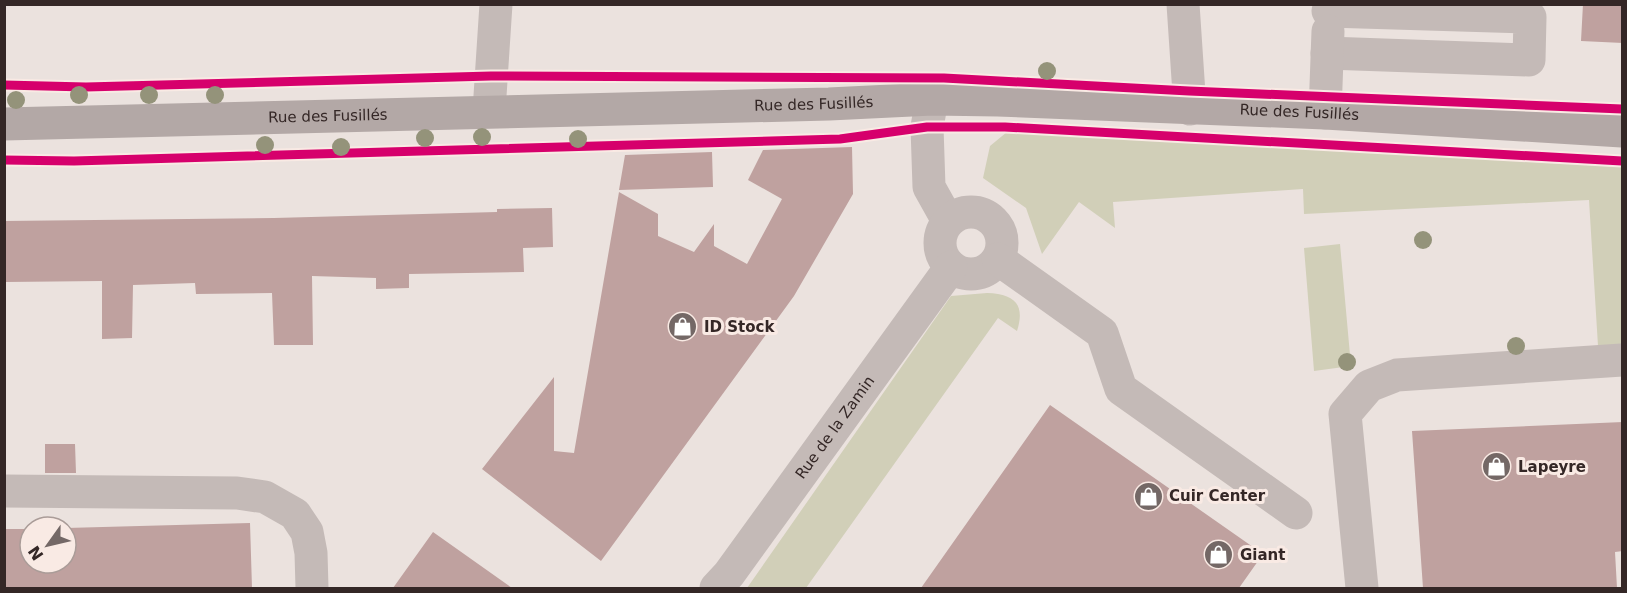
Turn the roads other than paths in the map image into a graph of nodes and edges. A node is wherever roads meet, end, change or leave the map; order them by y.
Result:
1 (496, 4) edge
2 (1183, 4) edge
3 (1328, 8) edge
4 (1327, 53) junction
5 (932, 99) junction
6 (1190, 109) junction
7 (489, 111) junction
8 (1325, 114) junction
9 (4, 124) edge
10 (1623, 131) edge
11 (948, 220) junction
12 (998, 259) junction
13 (951, 267) junction
14 (1623, 360) edge
15 (4, 491) edge
16 (1296, 513) dead end
17 (312, 588) edge
18 (716, 588) edge
19 (1362, 588) edge

1 - 7 street
2 - 6 street
3 - 4 street
3 - 4 street
4 - 8 street
5 - 6 main road, Rue des Fusillés
5 - 7 main road, Rue des Fusillés
5 - 11 street
6 - 8 main road, Rue des Fusillés
7 - 9 main road, Rue des Fusillés
8 - 10 main road, Rue des Fusillés
11 - 12 street
11 - 13 street
12 - 13 street
12 - 16 street
13 - 18 street, Rue de la Zamin
14 - 19 street
15 - 17 street

